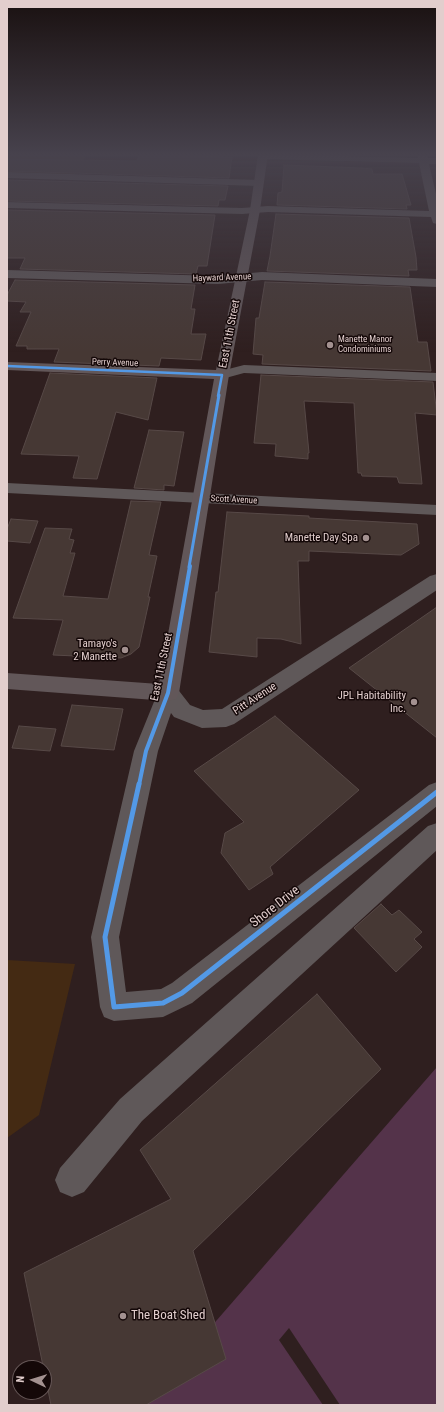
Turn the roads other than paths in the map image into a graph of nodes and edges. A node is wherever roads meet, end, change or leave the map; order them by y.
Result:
1 (253, 220) edge
2 (7, 274) edge
3 (240, 279) junction
4 (437, 283) edge
5 (7, 366) edge
6 (222, 375) junction
7 (437, 377) edge
8 (7, 488) edge
9 (202, 499) junction
10 (437, 510) edge
11 (437, 581) edge
12 (7, 681) edge
13 (168, 693) junction
14 (437, 792) edge
15 (437, 834) edge
16 (114, 1006) joint
17 (72, 1180) dead end

1 - 3 main road, East 11th Street
2 - 3 street, Hayward Avenue
3 - 4 street, Hayward Avenue
3 - 6 main road, East 11th Street
5 - 6 main road, Perry Avenue
6 - 7 street, Perry Avenue
6 - 9 main road, East 11th Street
8 - 9 street, Scott Avenue
9 - 10 street, Scott Avenue
9 - 13 main road, East 11th Street
11 - 13 street, Pitt Avenue
12 - 13 main road
13 - 16 street, East 11th Street
14 - 16 street, Shore Drive
15 - 17 street

